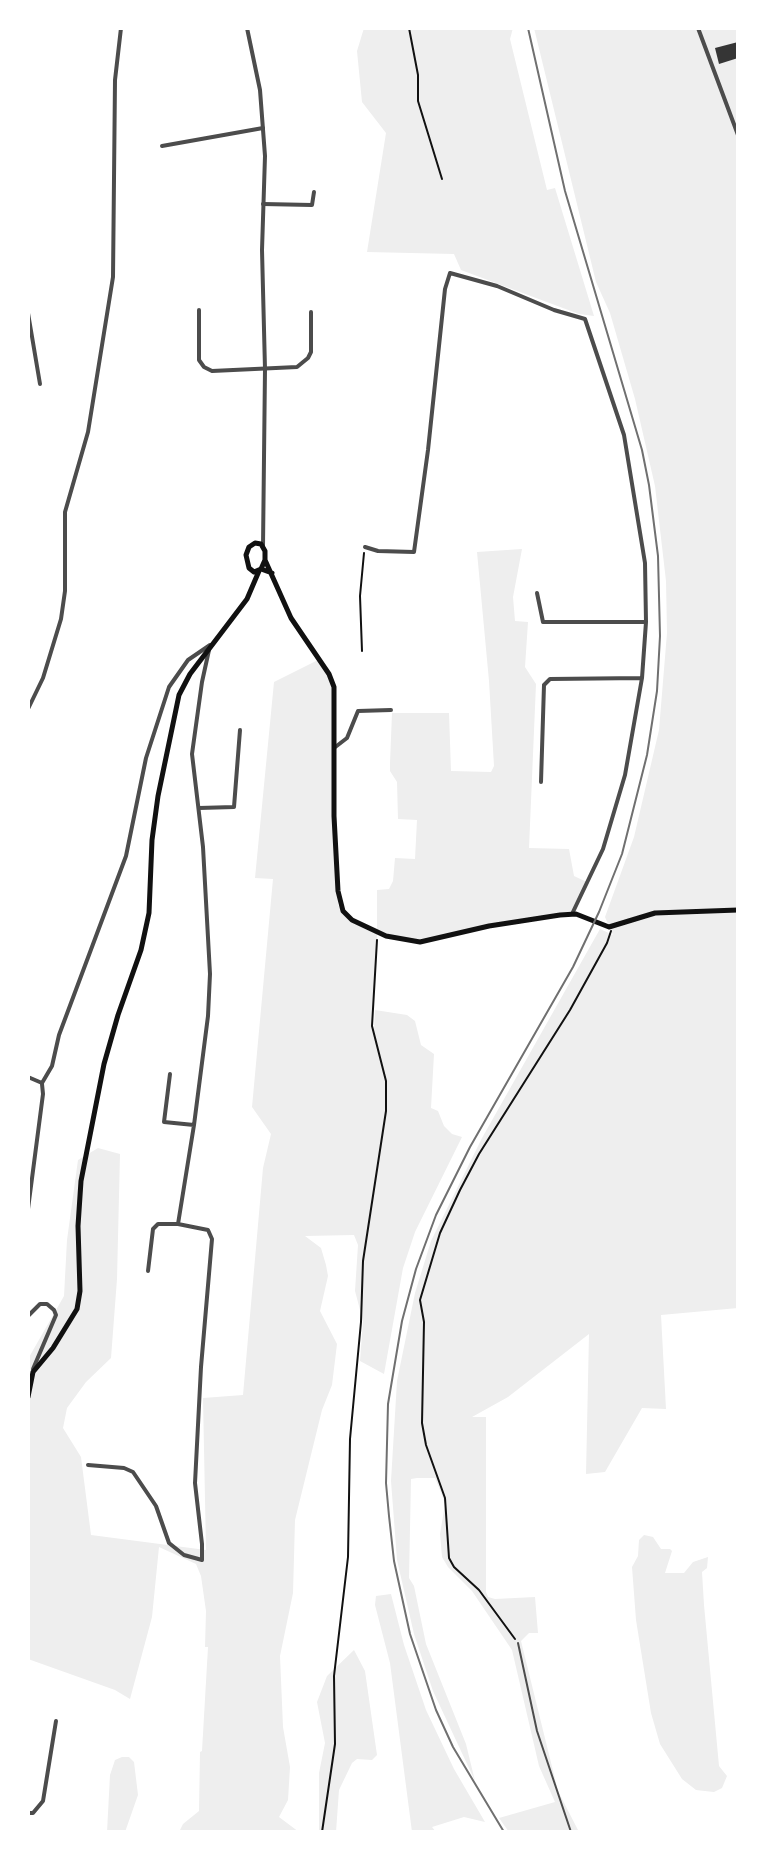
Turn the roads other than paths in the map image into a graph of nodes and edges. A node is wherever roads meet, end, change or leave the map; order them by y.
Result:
1 (121, 28) edge
2 (247, 28) edge
3 (698, 28) edge
4 (263, 128) junction
5 (738, 135) edge
6 (162, 146) dead end
7 (314, 192) dead end
8 (263, 204) junction
9 (199, 310) dead end
10 (311, 312) dead end
11 (28, 313) edge
12 (265, 369) junction
13 (40, 384) dead end
14 (263, 529) junction
15 (255, 543) junction
16 (263, 546) junction
17 (365, 547) road end
18 (265, 560) junction
19 (260, 570) junction
20 (251, 571) junction
21 (273, 574) junction
22 (249, 593) junction
23 (537, 593) dead end
24 (646, 622) junction
25 (211, 644) junction
26 (642, 678) junction
27 (28, 709) edge
28 (391, 710) dead end
29 (240, 730) dead end
30 (334, 748) junction
31 (541, 782) dead end
32 (199, 808) junction
33 (738, 910) edge
34 (574, 914) junction
35 (170, 1074) dead end
36 (28, 1077) edge
37 (42, 1083) junction
38 (194, 1125) junction
39 (28, 1209) edge
40 (178, 1224) junction
41 (148, 1271) dead end
42 (28, 1316) edge
43 (33, 1372) junction
44 (28, 1397) edge
45 (88, 1465) dead end
46 (518, 1643) road end
47 (56, 1721) dead end
48 (28, 1813) edge
49 (571, 1832) edge

1 - 27 street
2 - 4 street
3 - 5 street
4 - 6 street
4 - 8 street
7 - 8 street
8 - 12 street
9 - 12 street
10 - 12 street
11 - 13 street
12 - 14 street
14 - 15 street
14 - 16 street
15 - 16 main road
15 - 20 main road
16 - 18 main road
17 - 24 street
18 - 19 main road
18 - 21 main road
19 - 20 main road
19 - 21 main road
19 - 22 main road
20 - 22 main road
21 - 30 main road
22 - 25 main road
23 - 24 street
24 - 26 street
25 - 32 street
25 - 37 street
25 - 43 main road
26 - 31 street
26 - 34 street
28 - 30 street
29 - 32 street
30 - 34 main road
32 - 38 street
33 - 34 main road
35 - 38 street
36 - 37 street
37 - 39 street
38 - 40 street
40 - 41 street
40 - 45 street
42 - 43 street
43 - 44 main road
46 - 49 lane
47 - 48 street

